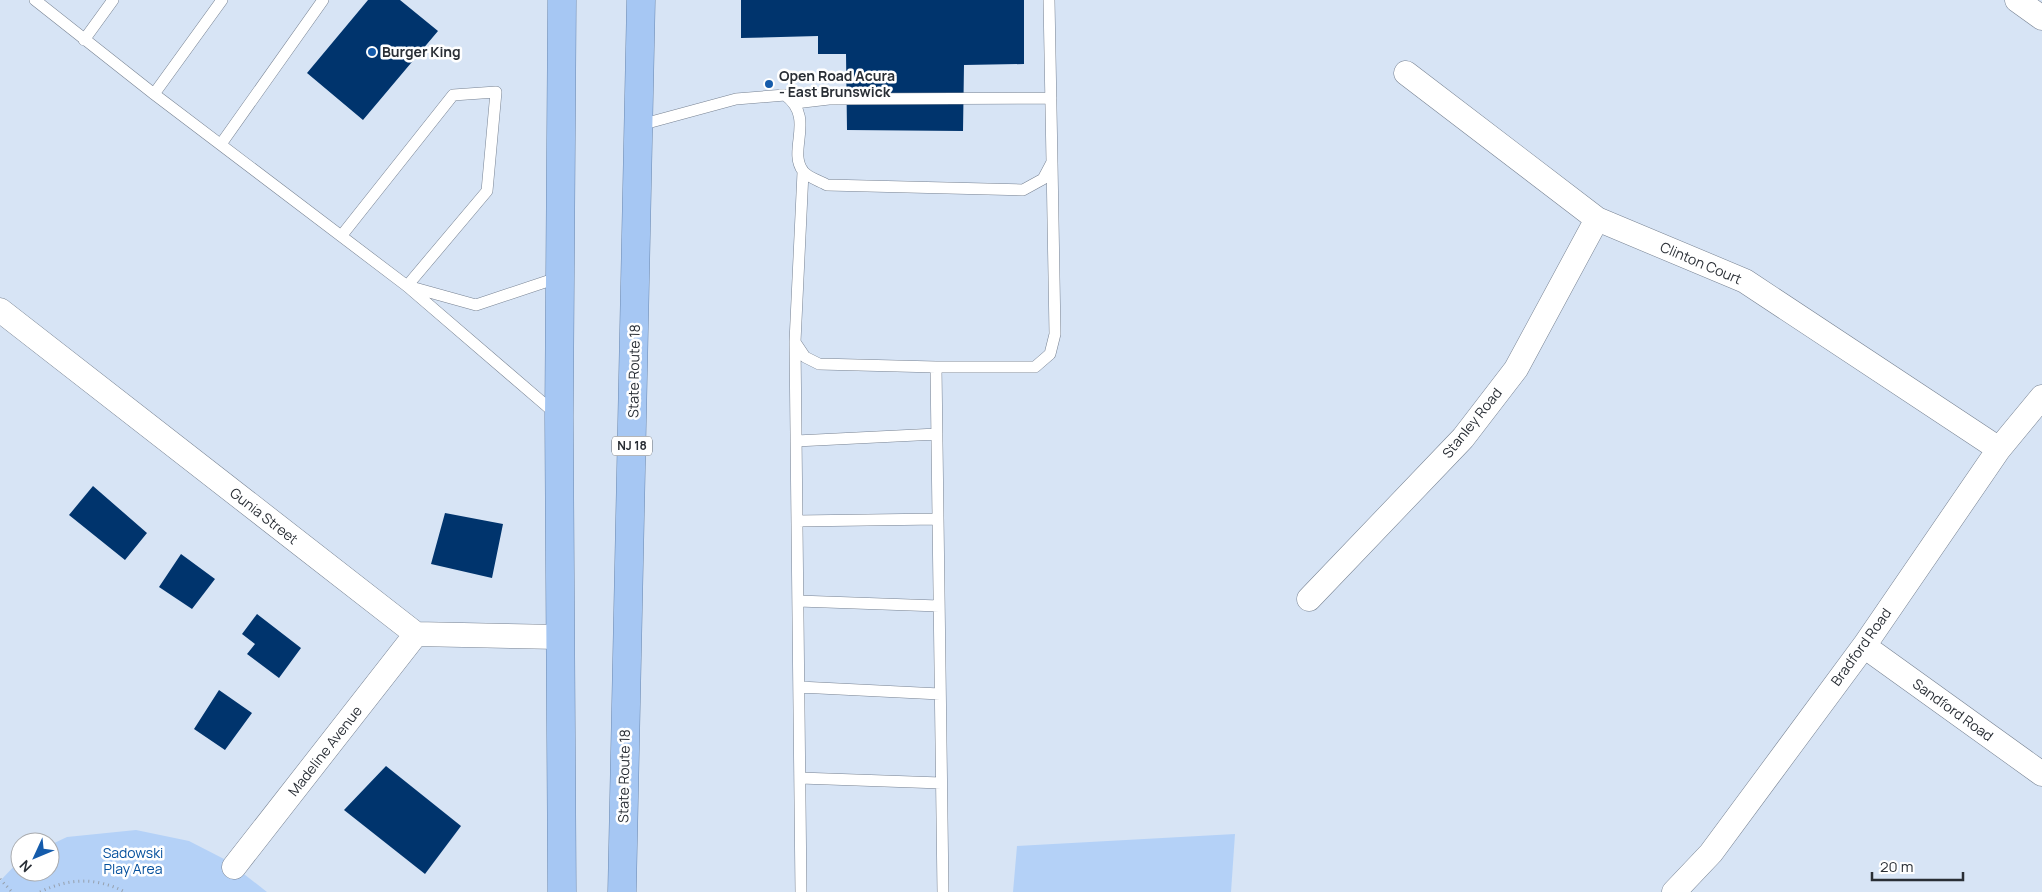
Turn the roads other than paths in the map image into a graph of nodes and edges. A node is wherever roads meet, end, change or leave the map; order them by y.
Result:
1 (35, 0) edge
2 (113, 0) edge
3 (222, 0) edge
4 (323, 0) edge
5 (562, 0) edge
6 (641, 0) edge
7 (1049, 0) edge
8 (2017, 0) edge
9 (2042, 18) edge
10 (84, 40) junction
11 (1406, 73) dead end
12 (154, 94) junction
13 (1051, 98) junction
14 (795, 103) junction
15 (640, 125) junction
16 (221, 144) junction
17 (1052, 162) junction
18 (803, 172) junction
19 (1597, 219) junction
20 (342, 236) junction
21 (560, 277) junction
22 (407, 286) junction
23 (0, 310) edge
24 (795, 342) junction
25 (936, 367) junction
26 (2042, 397) edge
27 (559, 417) junction
28 (937, 434) junction
29 (796, 441) junction
30 (1999, 450) junction
31 (938, 519) junction
32 (797, 521) junction
33 (1309, 599) dead end
34 (798, 601) junction
35 (939, 606) junction
36 (416, 634) junction
37 (559, 637) junction
38 (1864, 646) junction
39 (799, 687) junction
40 (940, 694) junction
41 (2042, 774) edge
42 (800, 778) junction
43 (941, 783) junction
44 (234, 867) dead end
45 (559, 883) edge
46 (622, 892) edge
47 (801, 892) edge
48 (942, 892) edge
49 (1674, 892) edge

1 - 10 lane
2 - 10 lane
3 - 12 lane
4 - 16 lane
5 - 21 highway
6 - 15 highway, State Route 18 / NJ 18
7 - 13 lane
8 - 9 street
10 - 12 lane
11 - 19 street, Clinton Court
12 - 16 lane
13 - 14 lane
13 - 17 lane
14 - 15 lane
14 - 18 lane
15 - 46 highway, State Route 18 / NJ 18
16 - 20 lane
17 - 18 lane
17 - 25 lane
18 - 24 lane
19 - 30 street, Clinton Court
19 - 33 street, Stanley Road
20 - 22 lane
20 - 22 lane
21 - 22 lane
21 - 27 highway
22 - 27 lane
23 - 36 street, Gunia Street
24 - 25 lane
24 - 29 lane
25 - 28 lane
26 - 30 street, Bradford Road
27 - 37 highway
28 - 29 lane
28 - 31 lane
29 - 32 lane
30 - 38 street, Bradford Road
31 - 32 lane
31 - 35 lane
32 - 34 lane
34 - 35 lane
34 - 39 lane
35 - 40 lane
36 - 37 street
36 - 44 street, Madeline Avenue
37 - 45 highway
38 - 41 street, Sandford Road
38 - 49 street, Bradford Road
39 - 40 lane
39 - 42 lane
40 - 43 lane
42 - 43 lane
42 - 47 lane
43 - 48 lane

